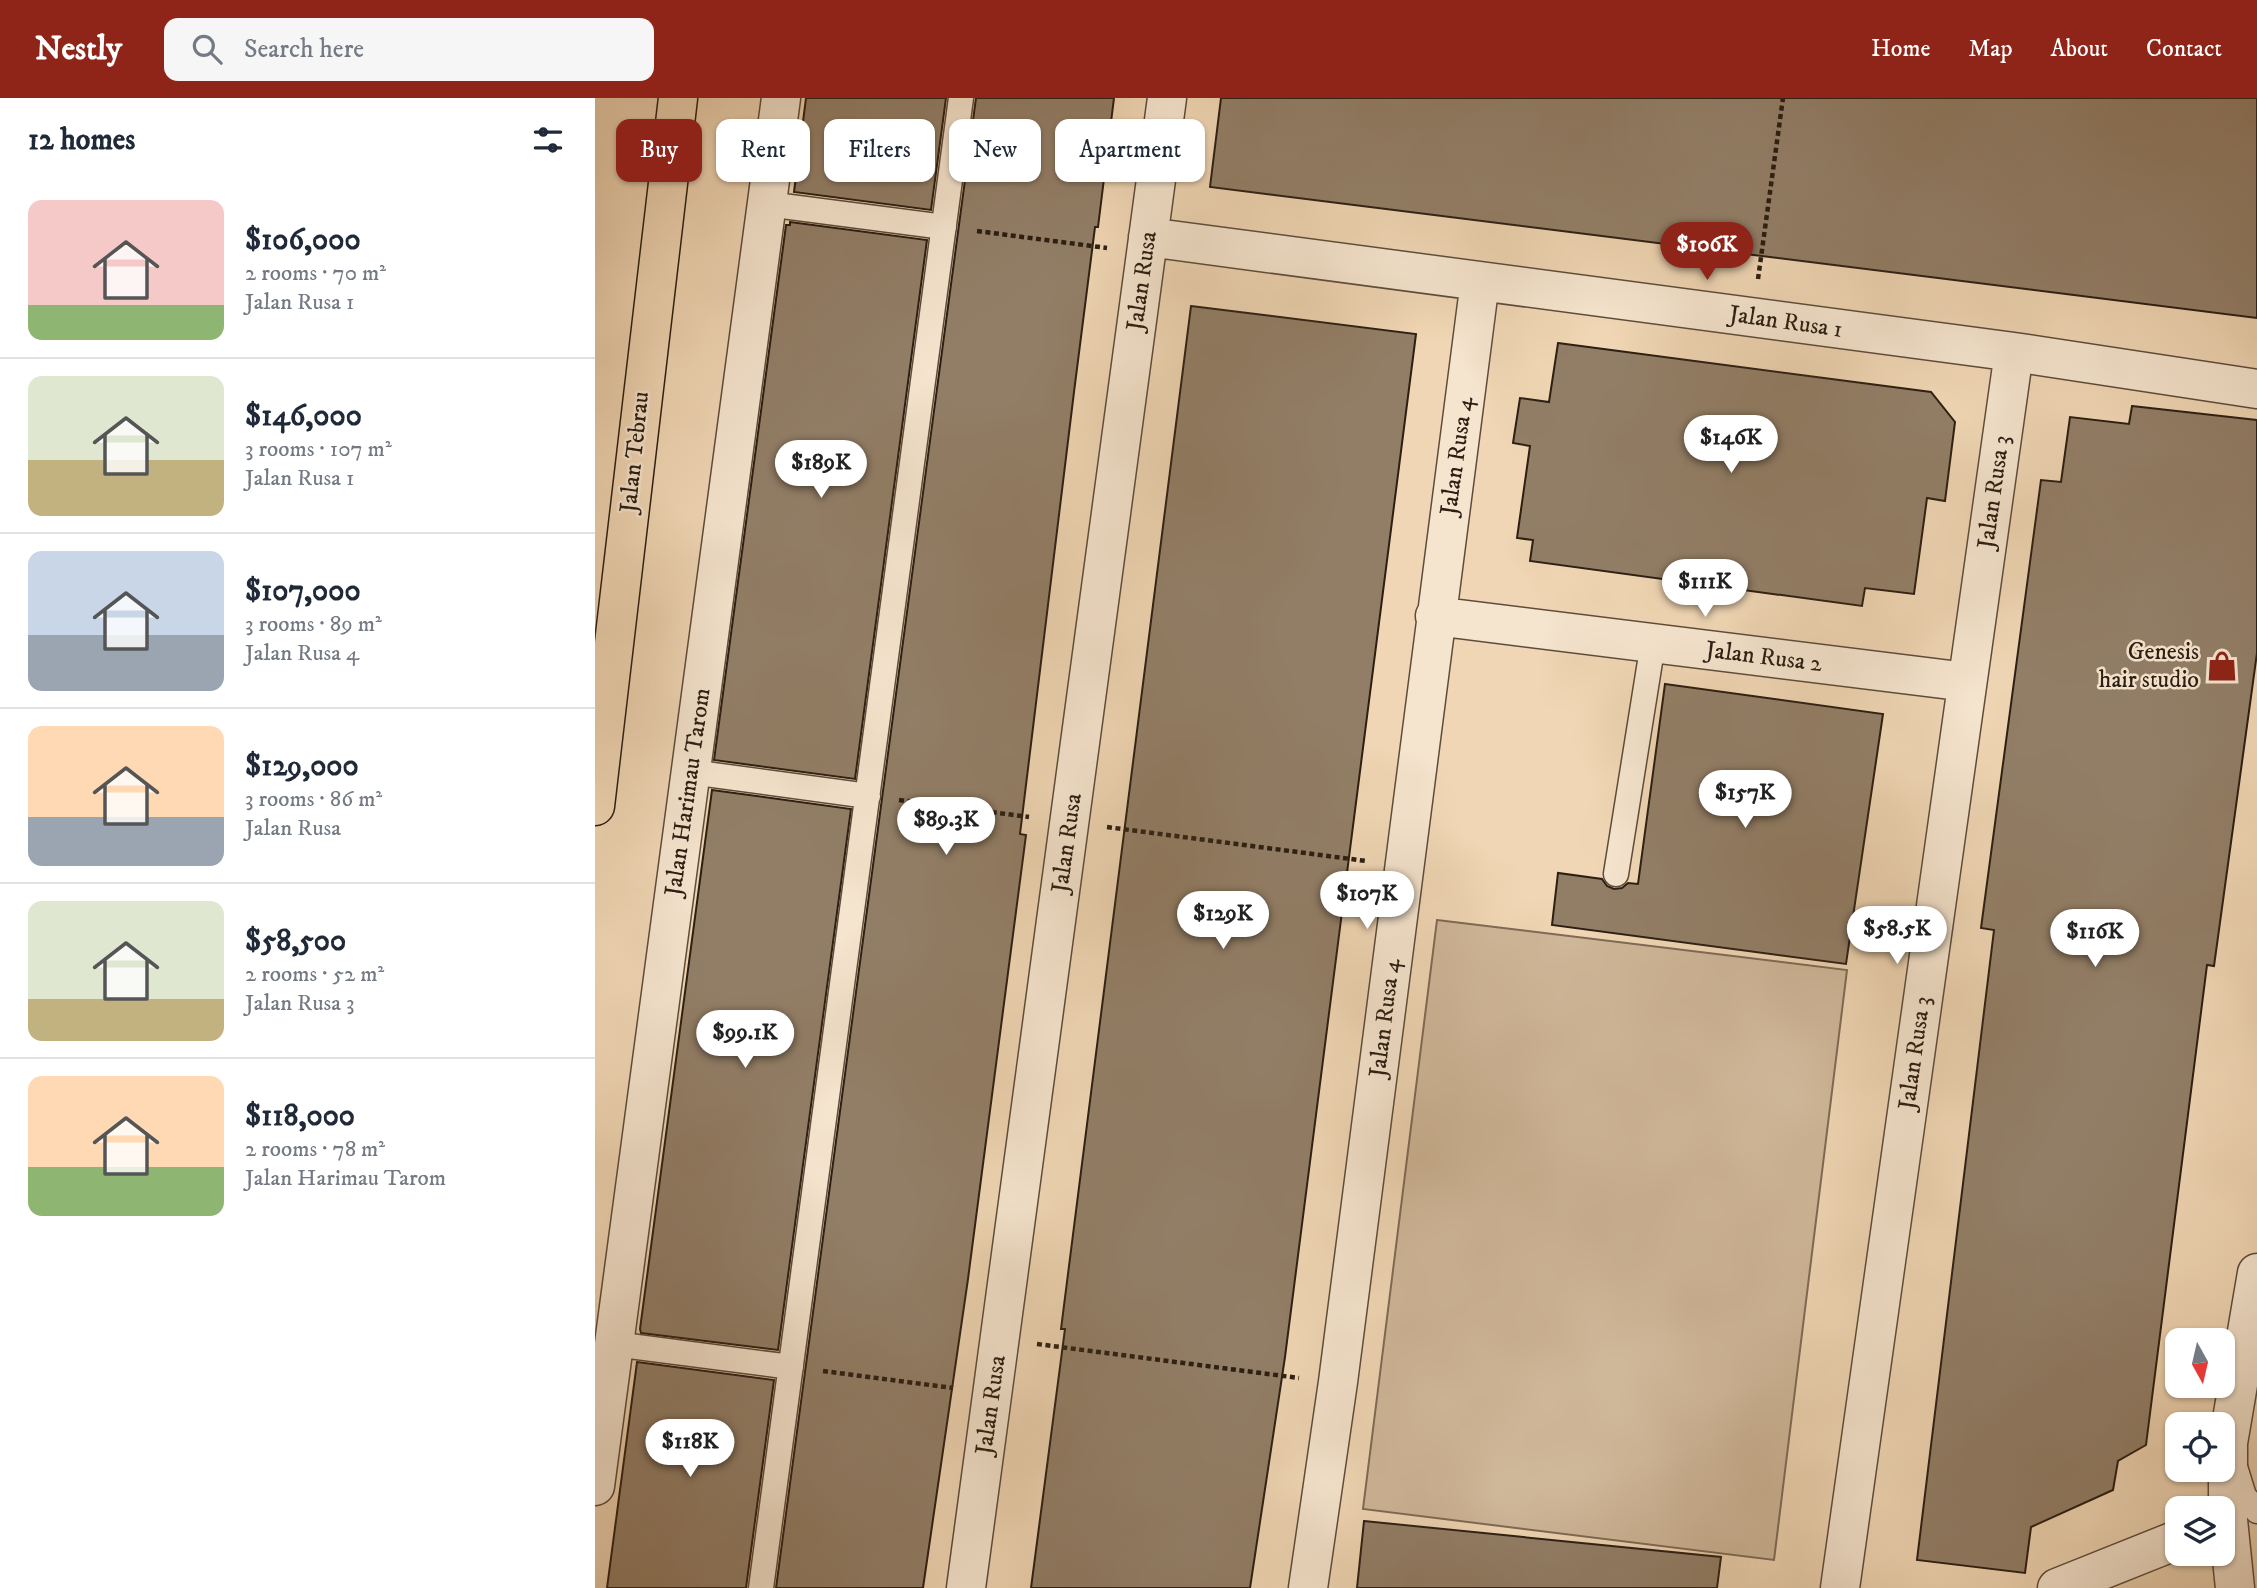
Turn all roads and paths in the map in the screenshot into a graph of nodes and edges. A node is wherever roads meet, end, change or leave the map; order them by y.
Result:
1 (678, 98) edge
2 (781, 98) edge
3 (961, 98) edge
4 (1167, 98) edge
5 (1783, 98) edge
6 (767, 204) junction
7 (944, 227) junction
8 (1147, 245) junction
9 (1480, 281) junction
10 (1753, 318) junction
11 (2014, 352) junction
12 (645, 364) junction
13 (2257, 389) edge
14 (595, 579) edge
15 (1436, 616) junction
16 (1653, 643) junction
17 (1967, 682) junction
18 (691, 772) junction
19 (868, 796) junction
20 (595, 806) edge
21 (1069, 822) junction
22 (1405, 866) junction
23 (1616, 874) dead end
24 (2257, 1273) edge
25 (1000, 1339) junction
26 (614, 1344) junction
27 (791, 1367) junction
28 (1338, 1382) junction
29 (992, 1394) junction
30 (595, 1486) edge
31 (2236, 1518) edge
32 (2165, 1545) edge
33 (761, 1588) edge
34 (966, 1588) edge
35 (1308, 1588) edge
36 (1840, 1588) edge
37 (2057, 1588) edge
38 (2235, 1588) edge

1 - 12 highway, Jalan Tebrau
2 - 6 street, Jalan Harimau Tarom
3 - 7 lane
4 - 8 street, Jalan Rusa
5 - 10 path
6 - 7 lane
6 - 18 street, Jalan Harimau Tarom
7 - 8 path
7 - 19 lane
8 - 9 street, Jalan Rusa 1
8 - 21 street, Jalan Rusa
9 - 10 street, Jalan Rusa 1
9 - 15 street, Jalan Rusa 4
10 - 11 street, Jalan Rusa 1
11 - 13 street, Jalan Rusa 1
11 - 17 street, Jalan Rusa 3
12 - 14 highway
12 - 20 highway, Jalan Tebrau
15 - 16 street, Jalan Rusa 2
15 - 22 street, Jalan Rusa 4
16 - 17 street, Jalan Rusa 2
16 - 23 lane
17 - 36 street, Jalan Rusa 3
18 - 19 lane
18 - 26 street, Jalan Harimau Tarom
19 - 21 path
19 - 27 lane
21 - 22 path
21 - 25 street, Jalan Rusa
22 - 28 street, Jalan Rusa 4
24 - 31 street
25 - 28 path
25 - 29 street, Jalan Rusa
26 - 27 lane
26 - 30 street, Jalan Harimau Tarom
27 - 29 path
27 - 33 lane
28 - 35 street, Jalan Rusa 4
29 - 34 street, Jalan Rusa
31 - 38 street
32 - 37 street

